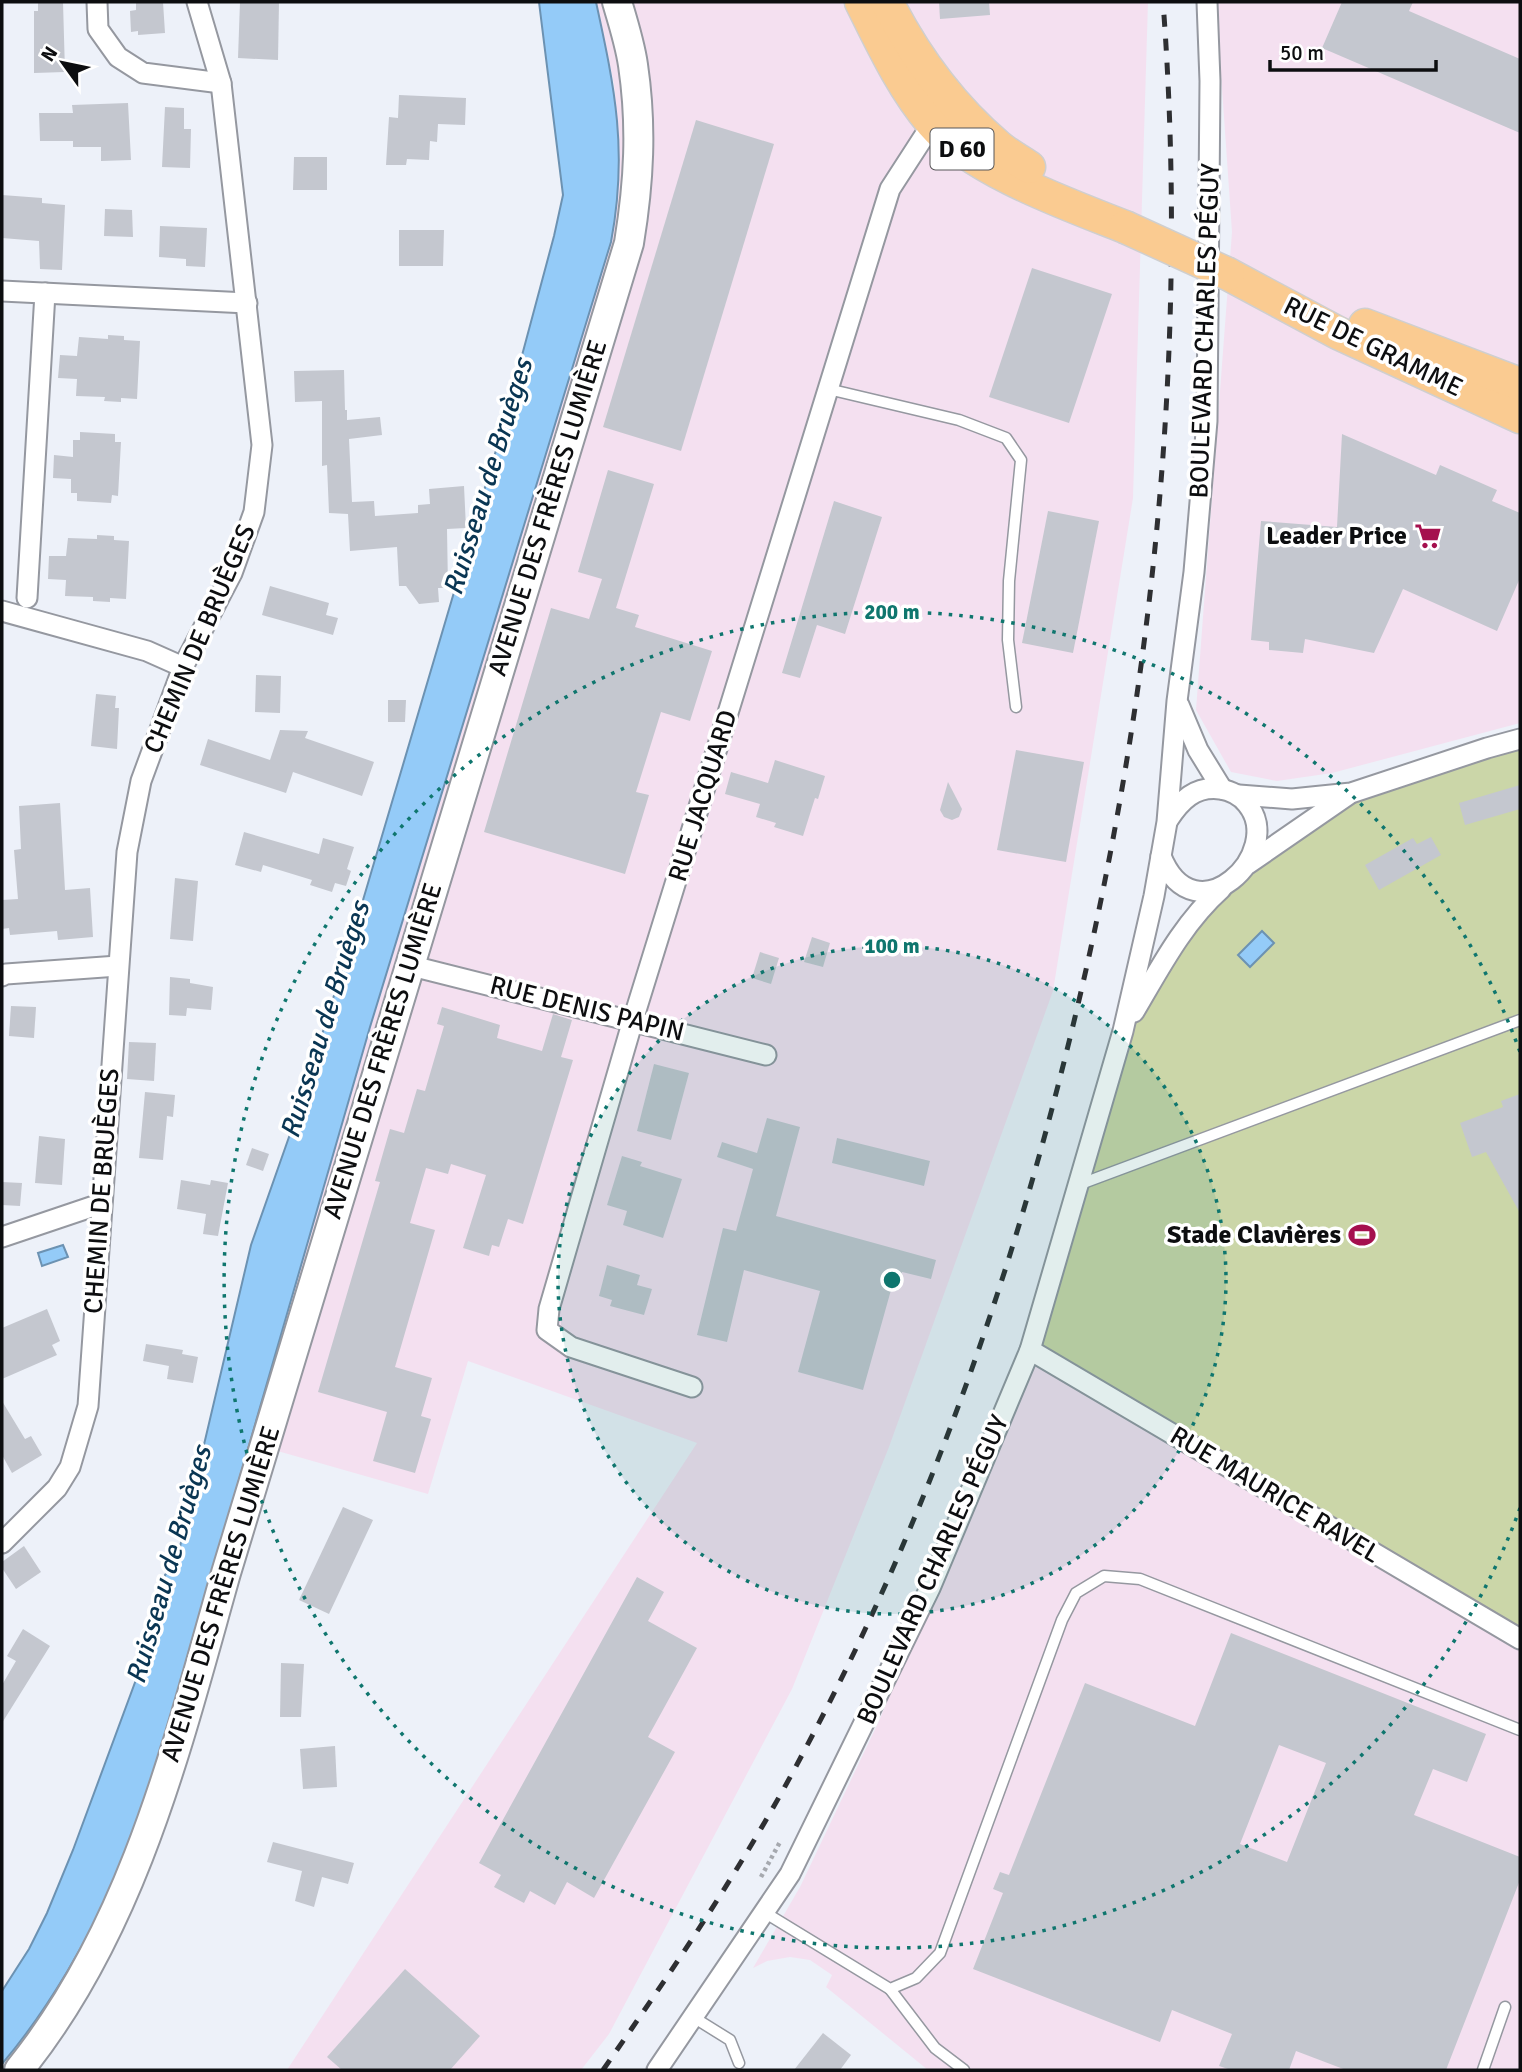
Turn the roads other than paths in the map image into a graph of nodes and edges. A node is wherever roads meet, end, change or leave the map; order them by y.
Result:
1 (97, 2) edge
2 (197, 2) edge
3 (617, 2) edge
4 (861, 2) edge
5 (887, 2) edge
6 (1207, 2) edge
7 (221, 83) junction
8 (932, 124) junction
9 (1125, 227) junction
10 (1228, 274) junction
11 (2, 291) edge
12 (45, 293) junction
13 (247, 303) junction
14 (1338, 333) junction
15 (1520, 384) edge
16 (828, 390) junction
17 (1520, 417) edge
18 (1520, 427) edge
19 (27, 598) dead end
20 (2, 611) edge
21 (183, 667) junction
22 (1177, 701) junction
23 (1016, 707) dead end
24 (1520, 739) edge
25 (1231, 792) junction
26 (1352, 793) junction
27 (1167, 822) junction
28 (1161, 856) junction
29 (1248, 864) junction
30 (1228, 883) junction
31 (408, 965) junction
32 (118, 967) junction
33 (2, 976) edge
34 (634, 1020) junction
35 (1520, 1020) edge
36 (1123, 1031) junction
37 (766, 1055) dead end
38 (1078, 1186) junction
39 (100, 1204) junction
40 (2, 1237) edge
41 (1030, 1350) junction
42 (692, 1387) dead end
43 (2, 1543) edge
44 (1520, 1639) edge
45 (1520, 1730) edge
46 (764, 1912) junction
47 (890, 1989) junction
48 (1505, 2007) dead end
49 (693, 2017) junction
50 (739, 2063) dead end
51 (19, 2070) edge
52 (657, 2070) edge
53 (964, 2070) edge
54 (1483, 2070) edge

1 - 7 street
2 - 7 street, CHEMIN DE BRUÈGES
3 - 31 street, AVENUE DES FRÈRES LUMIÈRE
4 - 8 main road, RUE DE GRAMME / D 60
5 - 9 main road, RUE DE GRAMME / D 60
6 - 22 street, BOULEVARD CHARLES PÉGUY
7 - 13 street, CHEMIN DE BRUÈGES
8 - 9 main road, RUE DE GRAMME / D 60
8 - 16 street, RUE JACQUARD
9 - 10 main road, RUE DE GRAMME / D 60, bridge
10 - 14 main road, RUE DE GRAMME / D 60
10 - 15 main road, RUE DE GRAMME / D 60
11 - 12 street
12 - 13 street
12 - 19 street
13 - 21 street, CHEMIN DE BRUÈGES
14 - 17 main road, RUE DE GRAMME / D 60
14 - 18 street
16 - 23 lane
16 - 34 street, RUE JACQUARD
20 - 21 street
21 - 32 street, CHEMIN DE BRUÈGES
22 - 25 street
22 - 27 street, BOULEVARD CHARLES PÉGUY
24 - 26 street
25 - 26 street
25 - 27 street
25 - 29 street
26 - 29 street
27 - 28 street
28 - 30 street
28 - 36 street, BOULEVARD CHARLES PÉGUY
29 - 30 street
30 - 36 street, BOULEVARD CHARLES PÉGUY
31 - 34 street, RUE DENIS PAPIN
31 - 51 street, AVENUE DES FRÈRES LUMIÈRE
32 - 33 street
32 - 39 street, CHEMIN DE BRUÈGES
34 - 37 street, RUE DENIS PAPIN
34 - 42 street, RUE JACQUARD
35 - 38 lane
36 - 38 street, BOULEVARD CHARLES PÉGUY
38 - 41 street, BOULEVARD CHARLES PÉGUY
39 - 40 street
39 - 43 street, CHEMIN DE BRUÈGES
41 - 44 street, RUE MAURICE RAVEL
41 - 46 street, BOULEVARD CHARLES PÉGUY
45 - 47 lane
46 - 47 lane
46 - 49 street, BOULEVARD CHARLES PÉGUY
47 - 53 lane
48 - 54 lane
49 - 50 lane
49 - 52 street, BOULEVARD CHARLES PÉGUY

